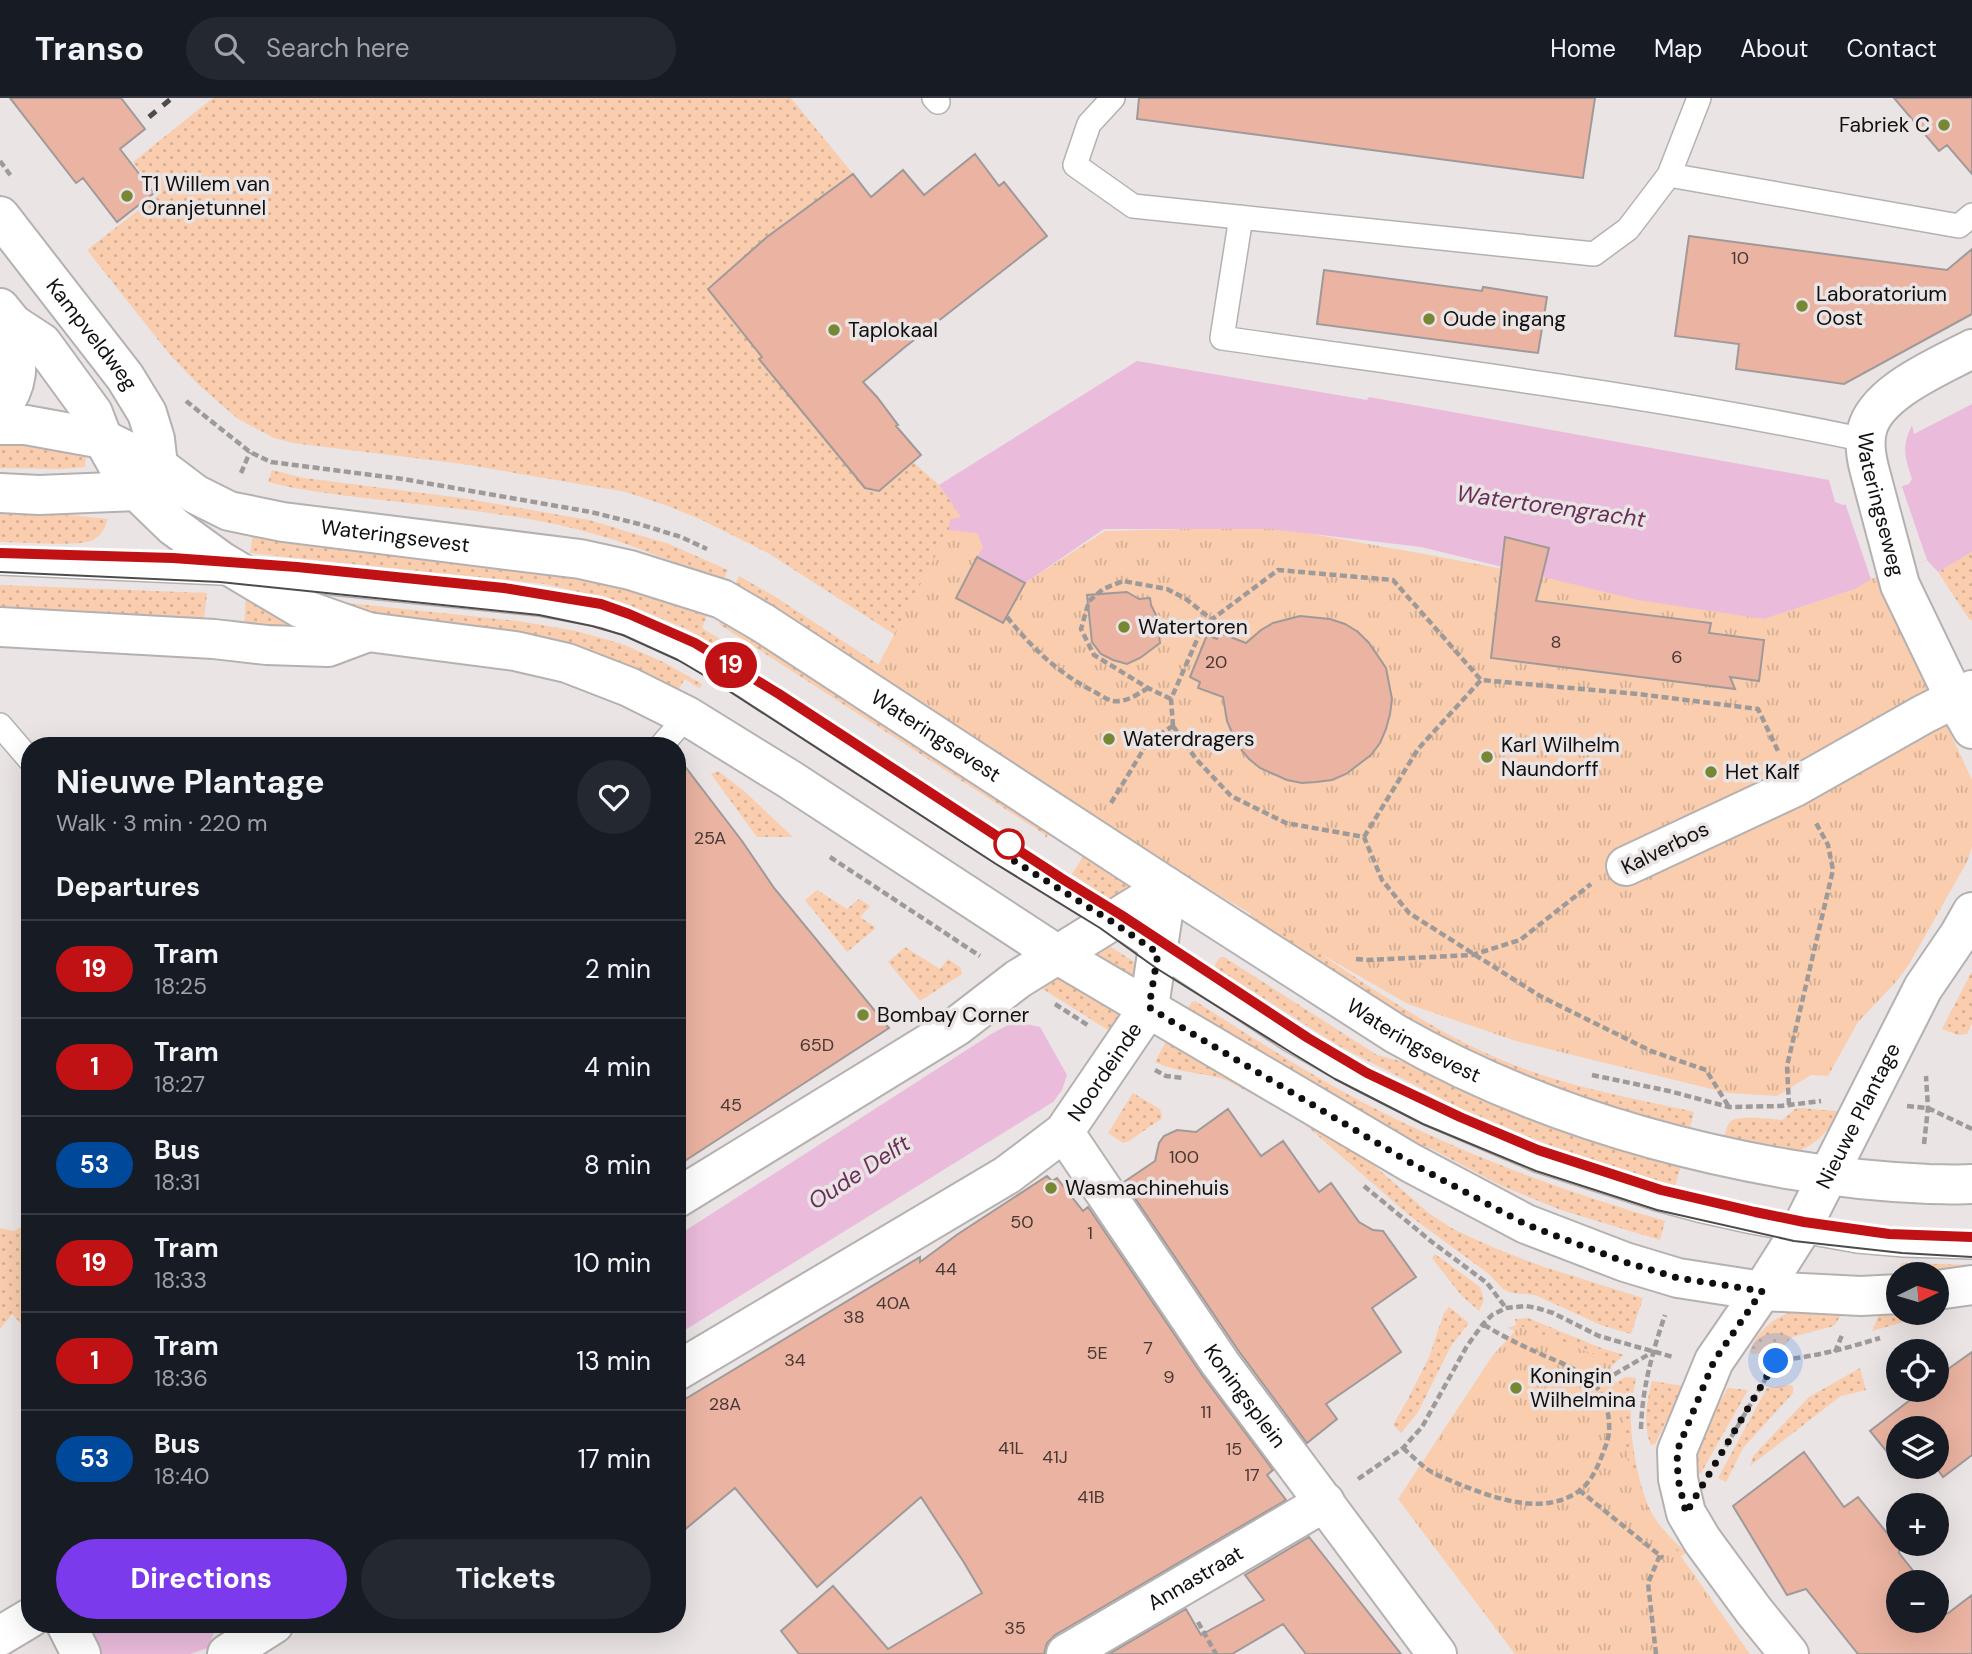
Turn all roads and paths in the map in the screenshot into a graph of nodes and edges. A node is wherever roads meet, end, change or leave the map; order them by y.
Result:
1 (1113, 98) edge
2 (1699, 98) edge
3 (1669, 175) junction
4 (1972, 215) edge
5 (0, 216) edge
6 (1241, 217) junction
7 (6, 316) edge
8 (1972, 349) edge
9 (0, 409) edge
10 (0, 425) edge
11 (103, 439) junction
12 (1865, 440) junction
13 (148, 479) junction
14 (0, 492) edge
15 (173, 526) junction
16 (0, 563) edge
17 (172, 571) junction
18 (242, 574) junction
19 (1007, 617) dead end
20 (1212, 619) junction
21 (0, 627) edge
22 (368, 632) junction
23 (1481, 680) junction
24 (1148, 688) junction
25 (1171, 699) junction
26 (1966, 706) edge
27 (687, 716) junction
28 (0, 725) edge
29 (1172, 726) junction
30 (669, 737) edge
31 (21, 750) edge
32 (1795, 787) junction
33 (1110, 806) dead end
34 (1364, 837) junction
35 (1626, 866) joint
36 (1167, 887) junction
37 (1972, 912) edge
38 (1111, 921) junction
39 (1158, 953) junction
40 (1058, 954) junction
41 (1472, 954) junction
42 (1368, 960) joint
43 (1373, 967) dead end
44 (1055, 1005) dead end
45 (1149, 1007) junction
46 (1099, 1033) dead end
47 (1591, 1075) dead end
48 (1821, 1101) dead end
49 (1789, 1105) junction
50 (1730, 1107) junction
51 (1928, 1108) dead end
52 (1972, 1129) edge
53 (1064, 1132) junction
54 (1828, 1176) junction
55 (1972, 1184) edge
56 (686, 1192) edge
57 (1800, 1231) junction
58 (1432, 1242) dead end
59 (1972, 1247) edge
60 (1972, 1285) edge
61 (1950, 1288) edge
62 (1762, 1291) junction
63 (1886, 1295) edge
64 (1506, 1308) junction
65 (1483, 1324) junction
66 (1835, 1352) dead end
67 (686, 1365) edge
68 (1596, 1385) junction
69 (1403, 1448) junction
70 (1720, 1456) dead end
71 (1579, 1490) junction
72 (1325, 1502) junction
73 (1711, 1552) junction
74 (1660, 1555) junction
75 (21, 1623) edge
76 (262, 1633) edge
77 (0, 1636) edge
78 (236, 1652) edge
79 (1066, 1654) edge
80 (1437, 1654) edge
81 (1656, 1654) edge
82 (1789, 1654) edge

1 - 6 lane
2 - 3 lane
3 - 4 lane
3 - 6 lane
5 - 13 street, Kampveldweg
6 - 12 lane
7 - 9 street
7 - 11 street, Kampveldweg
8 - 12 street, Wateringseweg
10 - 11 street, Wateringsevest
11 - 13 street, Wateringsevest
12 - 26 street, Wateringseweg
13 - 14 street
13 - 15 street, Wateringsevest
13 - 36 street, Wateringsevest
15 - 17 lane
15 - 18 street, Wateringsevest
16 - 17 lane, Wateringsevest
17 - 18 lane, Wateringsevest
18 - 22 street, Wateringsevest
18 - 38 lane, Wateringsevest
19 - 24 path
20 - 23 path
20 - 24 path
20 - 25 path
21 - 22 street, Wateringsevest
22 - 27 street, Wateringsevest
23 - 32 path
23 - 34 path
24 - 25 path
25 - 29 path
26 - 32 street, Kalverbos
27 - 30 lane
27 - 40 street, Wateringsevest
28 - 31 lane
29 - 33 path
29 - 34 path
32 - 35 street, Kalverbos
32 - 49 path
34 - 41 path
35 - 41 path, Kalverbos
36 - 38 street
36 - 39 street, Noordeinde
36 - 54 street, Wateringsevest
37 - 54 street, Nieuwe Plantage
38 - 39 lane, Wateringsevest
38 - 40 street
39 - 45 street, Noordeinde
39 - 57 lane, Wateringsevest
40 - 45 street, Wateringsevest
40 - 56 street
41 - 42 path, Kalverbos
41 - 50 path
42 - 43 path, Wateringsevest
44 - 46 path
45 - 53 street, Noordeinde
45 - 62 street, Wateringsevest
47 - 50 path
48 - 49 path, Nieuwe Plantage
49 - 50 path, Nieuwe Plantage
51 - 52 path
53 - 67 street, Noordeinde
53 - 72 street, Koningsplein
54 - 55 street, Wateringsevest
54 - 57 street, Nieuwe Plantage
57 - 59 lane, Wateringsevest
57 - 62 street, Nieuwe Plantage
58 - 64 path
60 - 61 street
62 - 63 street, Wateringsevest
62 - 73 street, Nieuwe Plantage
64 - 65 path
64 - 68 path
65 - 68 path
65 - 69 path
66 - 70 path
68 - 71 path
69 - 71 path
69 - 72 path
71 - 74 path
72 - 79 street, Annastraat
72 - 80 street, Koningsplein
73 - 74 path
73 - 82 street, Nieuwe Plantage
74 - 81 path
75 - 77 street
76 - 78 street

